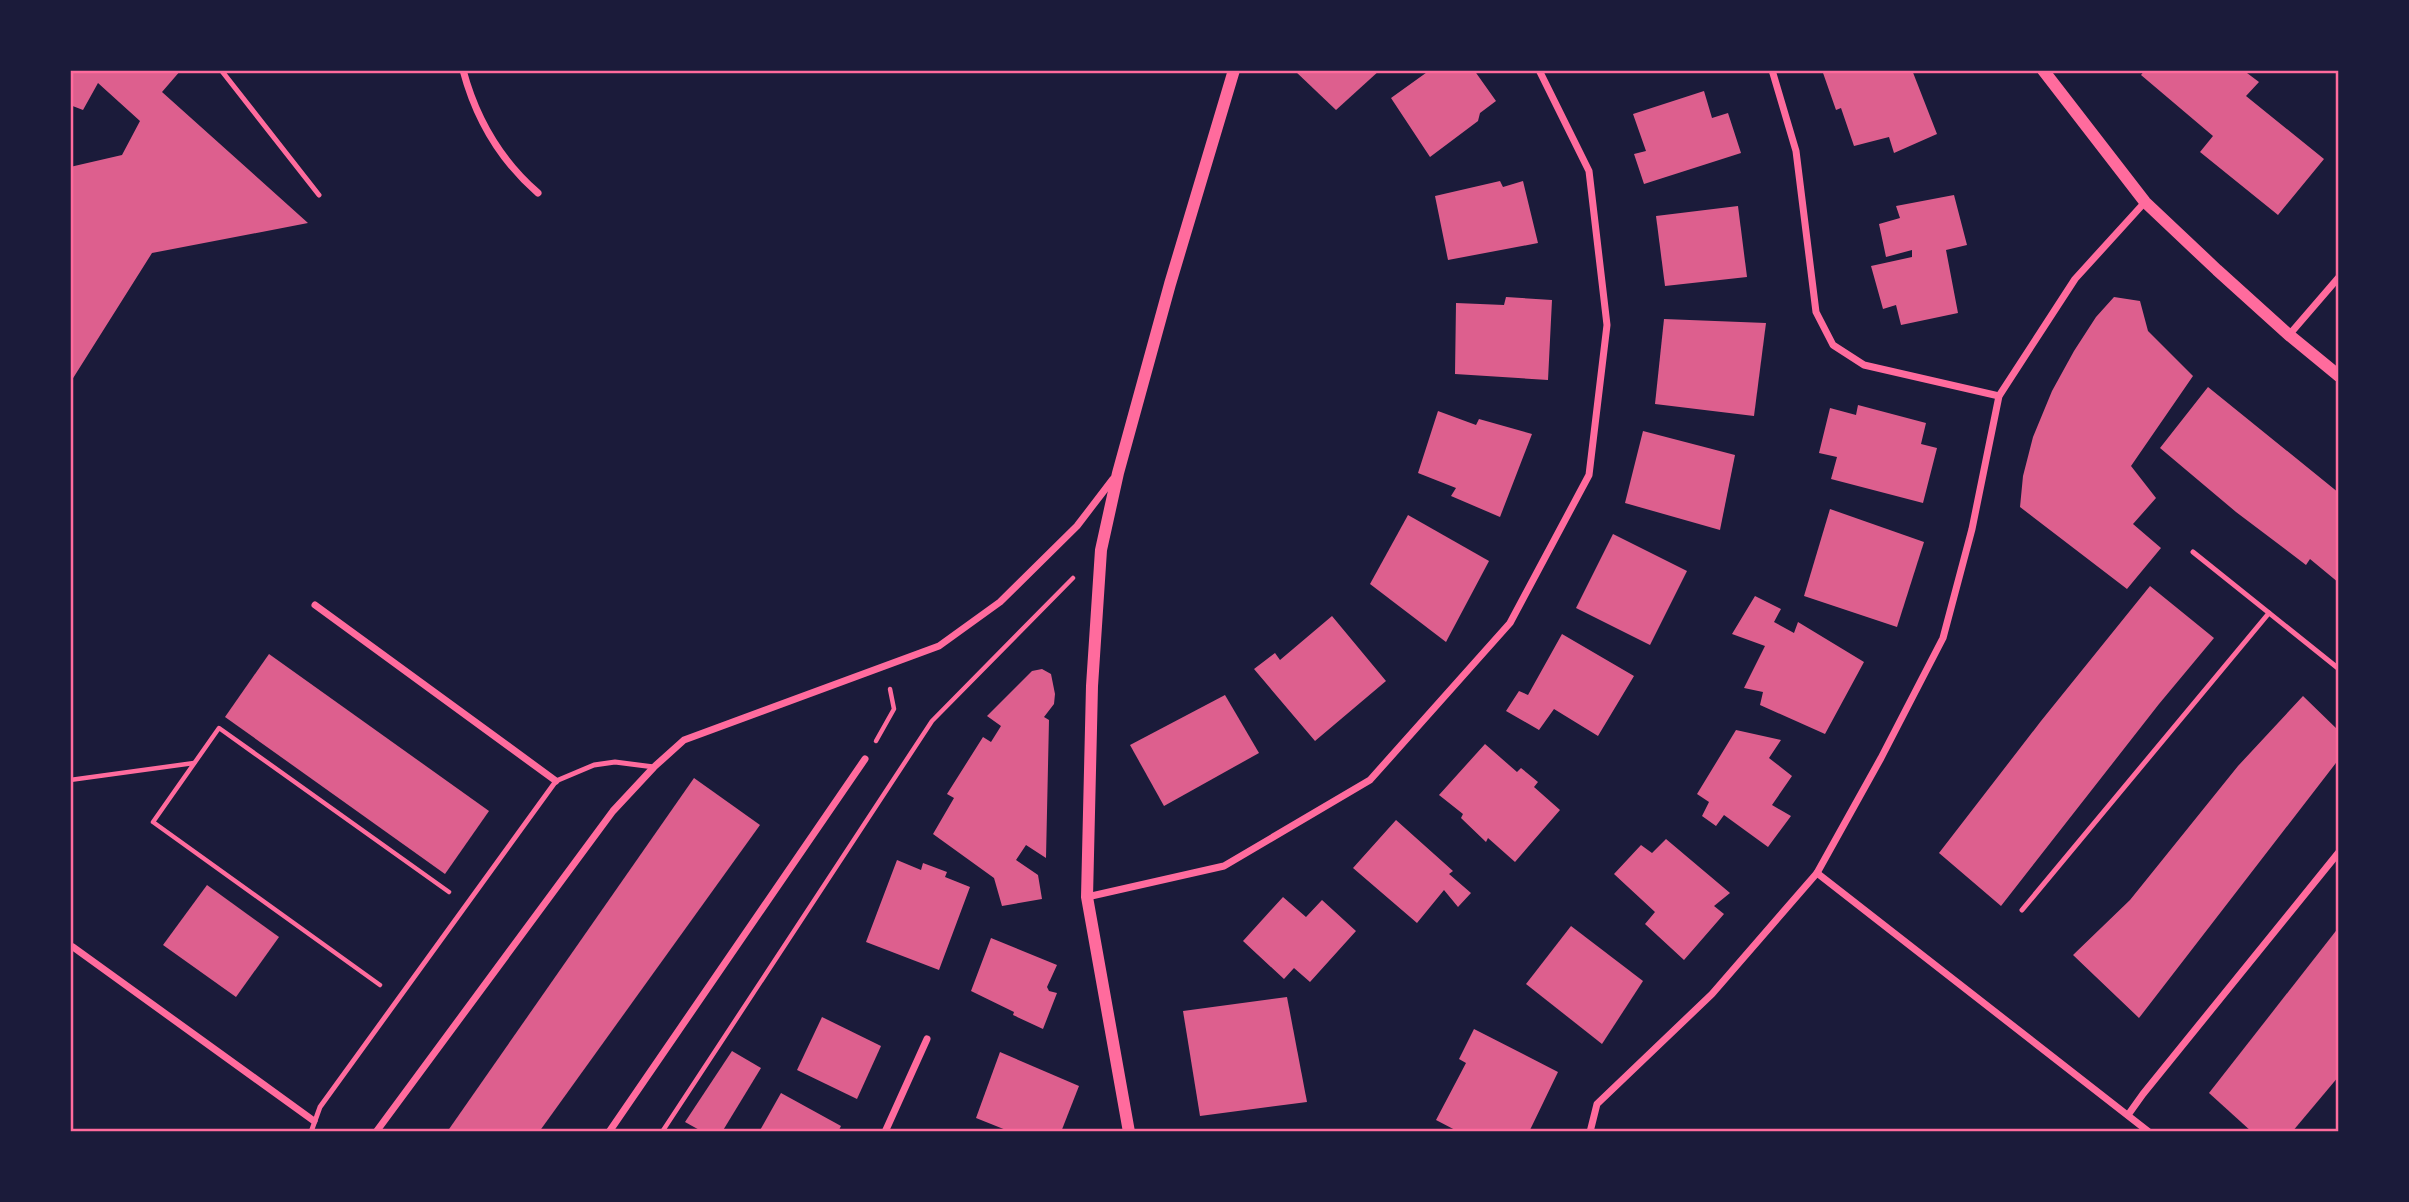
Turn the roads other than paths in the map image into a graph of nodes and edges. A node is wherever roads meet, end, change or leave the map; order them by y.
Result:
1 (221, 70) edge
2 (463, 70) edge
3 (1234, 70) edge
4 (1539, 70) edge
5 (1772, 70) edge
6 (2043, 70) edge
7 (538, 193) dead end
8 (319, 195) dead end
9 (2146, 202) junction
10 (2339, 277) edge
11 (2289, 335) junction
12 (2339, 376) edge
13 (1999, 396) junction
14 (1118, 472) junction
15 (2193, 552) dead end
16 (315, 605) dead end
17 (2269, 613) junction
18 (2339, 669) edge
19 (865, 759) road end
20 (654, 767) junction
21 (556, 781) junction
22 (2339, 852) edge
23 (1817, 873) junction
24 (1087, 897) junction
25 (2022, 910) dead end
26 (73, 947) dead end
27 (927, 1039) dead end
28 (2128, 1115) junction
29 (314, 1121) junction
30 (311, 1132) edge
31 (376, 1132) edge
32 (609, 1132) edge
33 (885, 1132) edge
34 (1129, 1132) edge
35 (1590, 1132) edge
36 (2149, 1132) edge

1 - 8 lane
2 - 7 street
3 - 14 street
4 - 24 street
5 - 13 street
6 - 9 street
9 - 11 street
9 - 13 street
10 - 11 street
11 - 12 street
13 - 23 street
14 - 20 street
14 - 24 street
15 - 17 lane
16 - 21 street
17 - 18 lane
17 - 25 lane
19 - 32 street
20 - 21 lane
20 - 31 street
21 - 29 lane
22 - 28 street
23 - 28 street
23 - 35 street
24 - 34 street
26 - 29 street
27 - 33 street
28 - 36 street
29 - 30 lane

